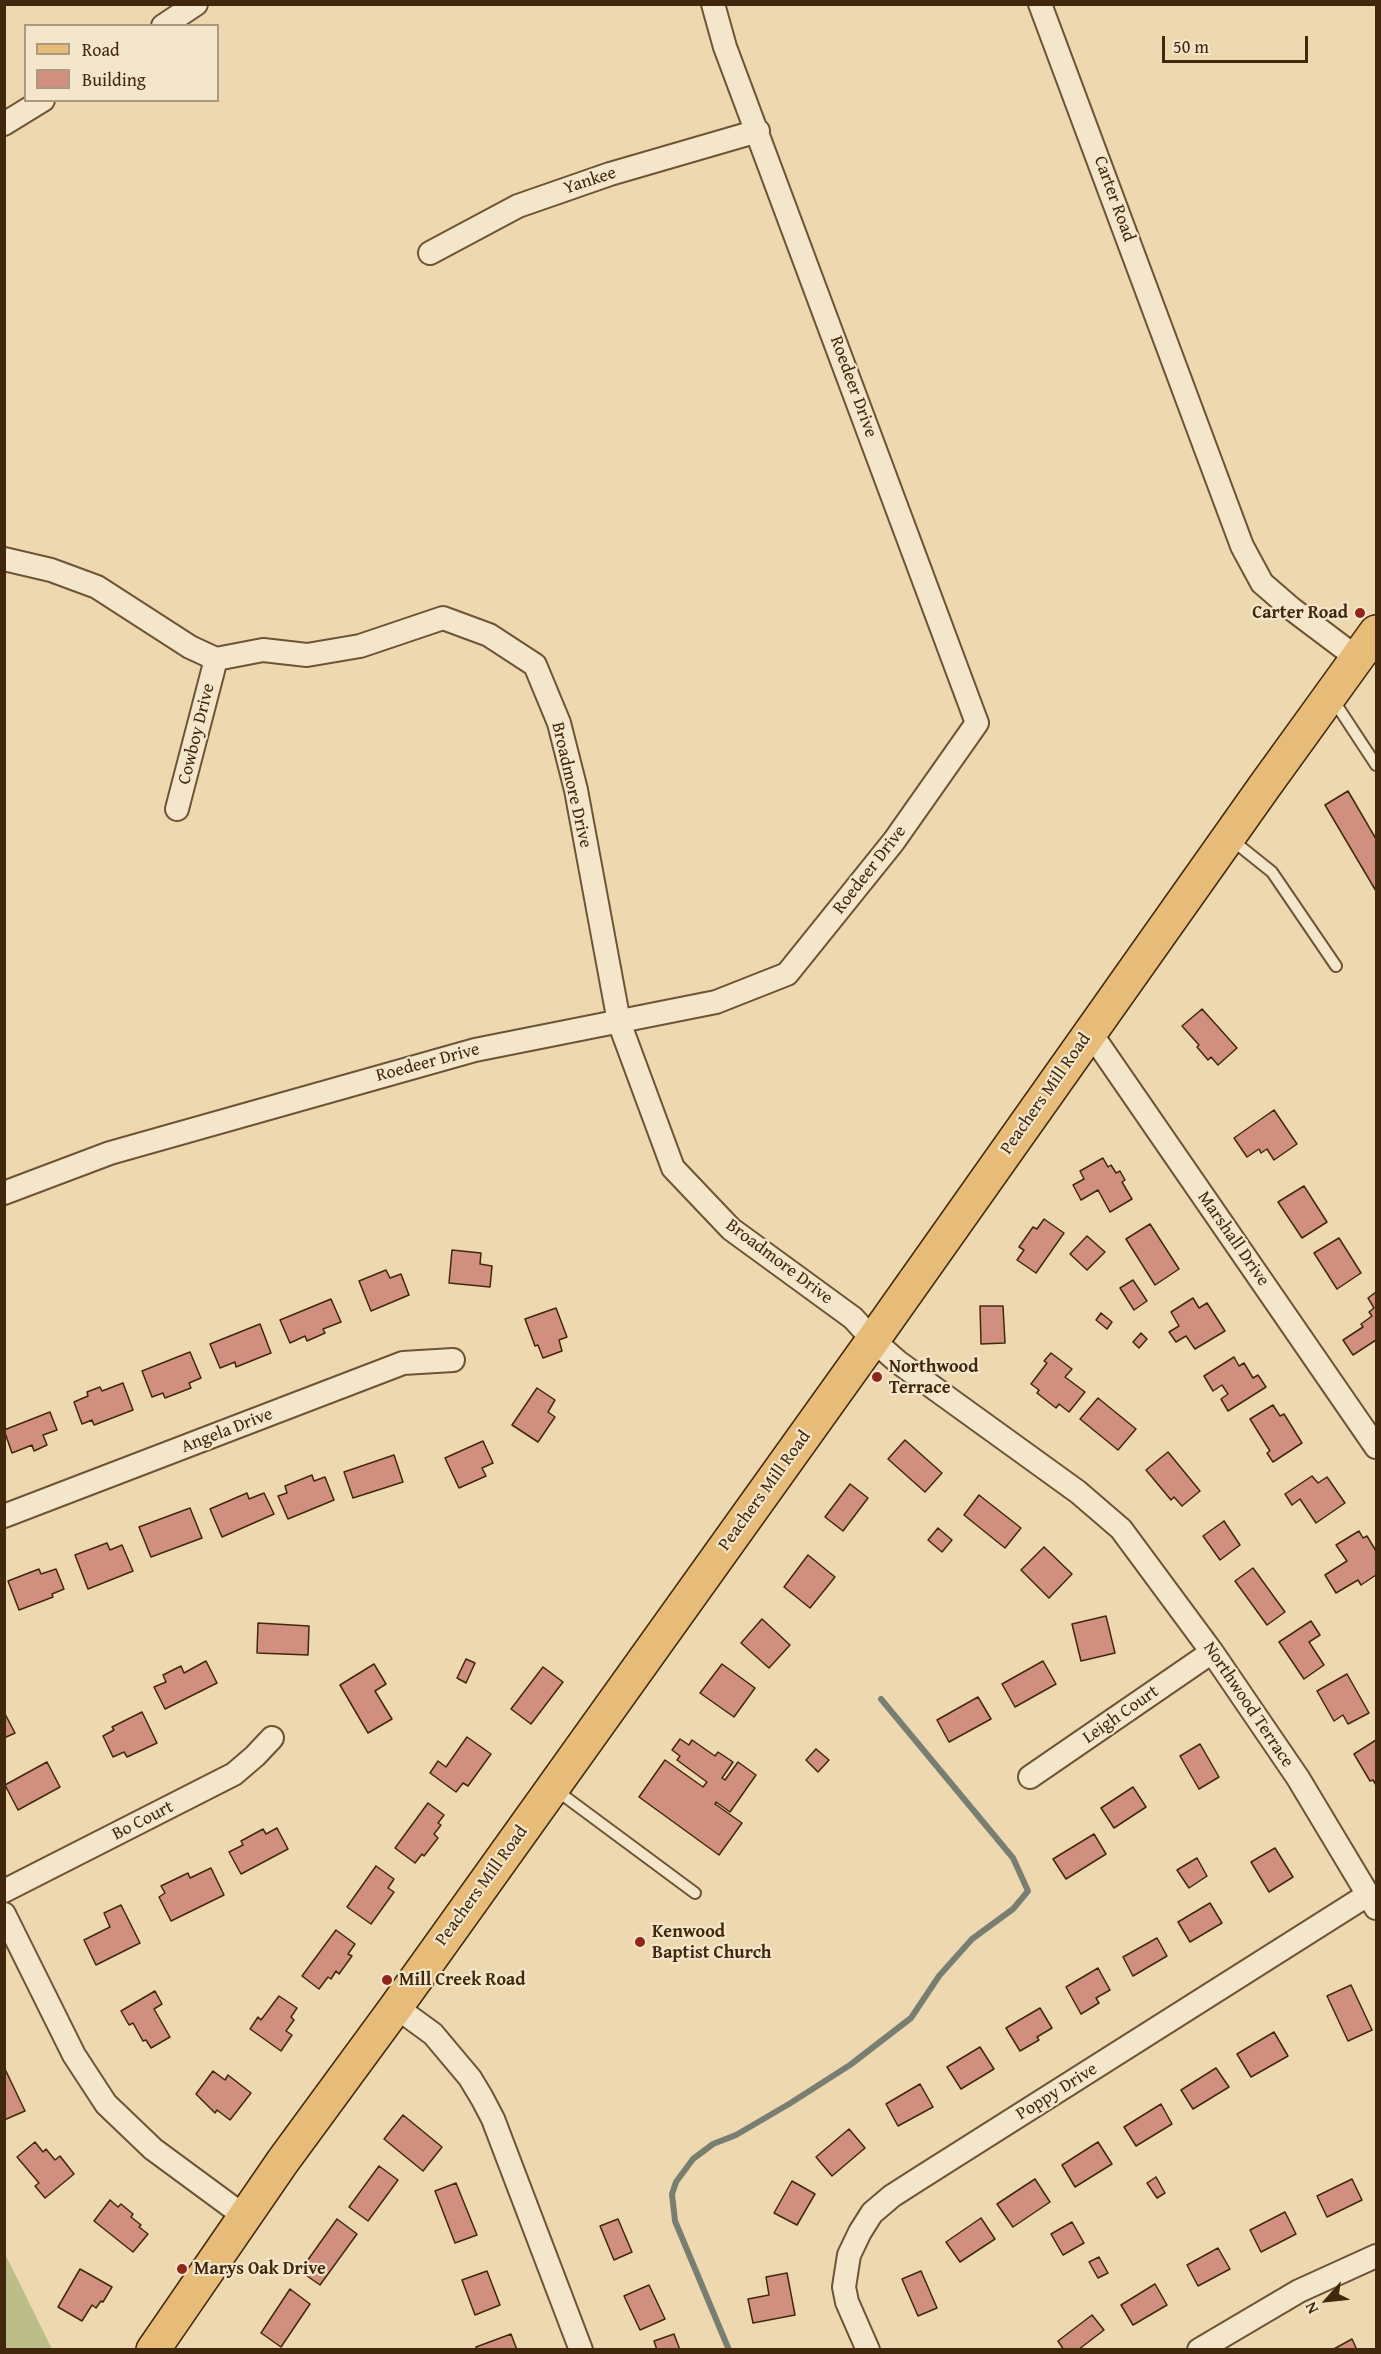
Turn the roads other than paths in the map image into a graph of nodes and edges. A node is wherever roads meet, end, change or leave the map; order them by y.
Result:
1 (196, 4) edge
2 (713, 4) edge
3 (1040, 4) edge
4 (166, 24) edge
5 (40, 102) edge
6 (4, 124) edge
7 (758, 131) junction
8 (430, 253) dead end
9 (4, 559) edge
10 (1377, 632) edge
11 (1357, 658) junction
12 (216, 659) junction
13 (1330, 695) junction
14 (1377, 765) edge
15 (177, 809) dead end
16 (1228, 838) junction
17 (1336, 966) dead end
18 (619, 1022) junction
19 (1090, 1032) junction
20 (4, 1193) edge
21 (873, 1340) junction
22 (453, 1360) dead end
23 (1377, 1447) edge
24 (4, 1516) edge
25 (1212, 1652) junction
26 (272, 1738) dead end
27 (1030, 1777) dead end
28 (553, 1788) junction
29 (4, 1891) edge
30 (695, 1893) dead end
31 (1373, 1901) edge
32 (4, 1914) edge
33 (396, 2007) junction
34 (244, 2216) junction
35 (1377, 2256) edge
36 (153, 2349) edge
37 (581, 2349) edge
38 (868, 2349) edge
39 (1199, 2349) edge

1 - 4 street
2 - 7 street, Roedeer Drive
3 - 11 street, Carter Road
5 - 6 street
7 - 8 street, Yankee
7 - 18 street, Roedeer Drive
9 - 12 street
10 - 11 main road, Peachers Mill Road
11 - 13 main road, Peachers Mill Road
12 - 15 street, Cowboy Drive
12 - 18 street, Broadmore Drive
13 - 14 lane
13 - 16 main road, Peachers Mill Road
16 - 17 lane
16 - 19 main road, Peachers Mill Road
18 - 20 street, Roedeer Drive
18 - 21 street, Broadmore Drive
19 - 21 main road, Peachers Mill Road
19 - 23 street, Marshall Drive
21 - 25 street, Northwood Terrace
21 - 28 main road, Peachers Mill Road
22 - 24 street, Angela Drive
25 - 27 street, Leigh Court
25 - 31 street, Northwood Terrace
26 - 29 street, Bo Court
28 - 30 lane
28 - 33 main road, Peachers Mill Road
31 - 38 street, Poppy Drive
32 - 34 street
33 - 34 main road, Peachers Mill Road
33 - 37 street
34 - 36 main road, Peachers Mill Road
35 - 39 street

